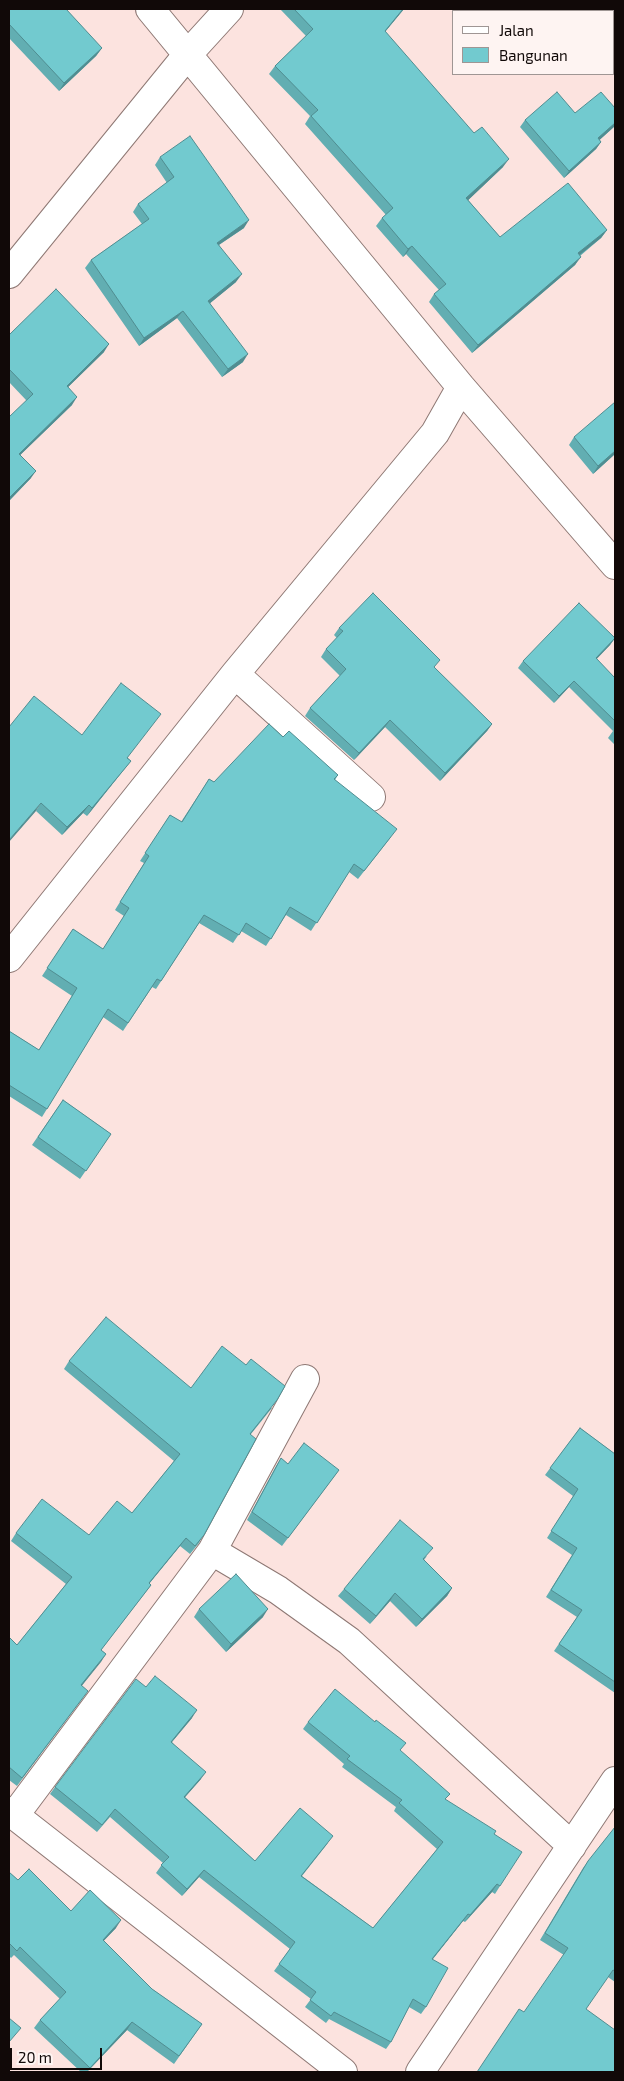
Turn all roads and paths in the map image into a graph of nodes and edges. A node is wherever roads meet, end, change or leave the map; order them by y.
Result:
1 (150, 9) edge
2 (229, 9) edge
3 (188, 54) junction
4 (9, 274) edge
5 (461, 387) junction
6 (615, 565) edge
7 (234, 674) junction
8 (372, 796) dead end
9 (9, 958) edge
10 (305, 1379) dead end
11 (212, 1551) junction
12 (615, 1781) edge
13 (12, 1813) edge
14 (572, 1846) junction
15 (343, 2072) edge
16 (420, 2072) edge

1 - 3 street
2 - 3 street
3 - 4 street
3 - 5 street
5 - 6 street
5 - 7 street
7 - 8 street
7 - 9 street
10 - 11 street
11 - 13 street
11 - 14 street
12 - 14 street
13 - 15 street
14 - 16 street

